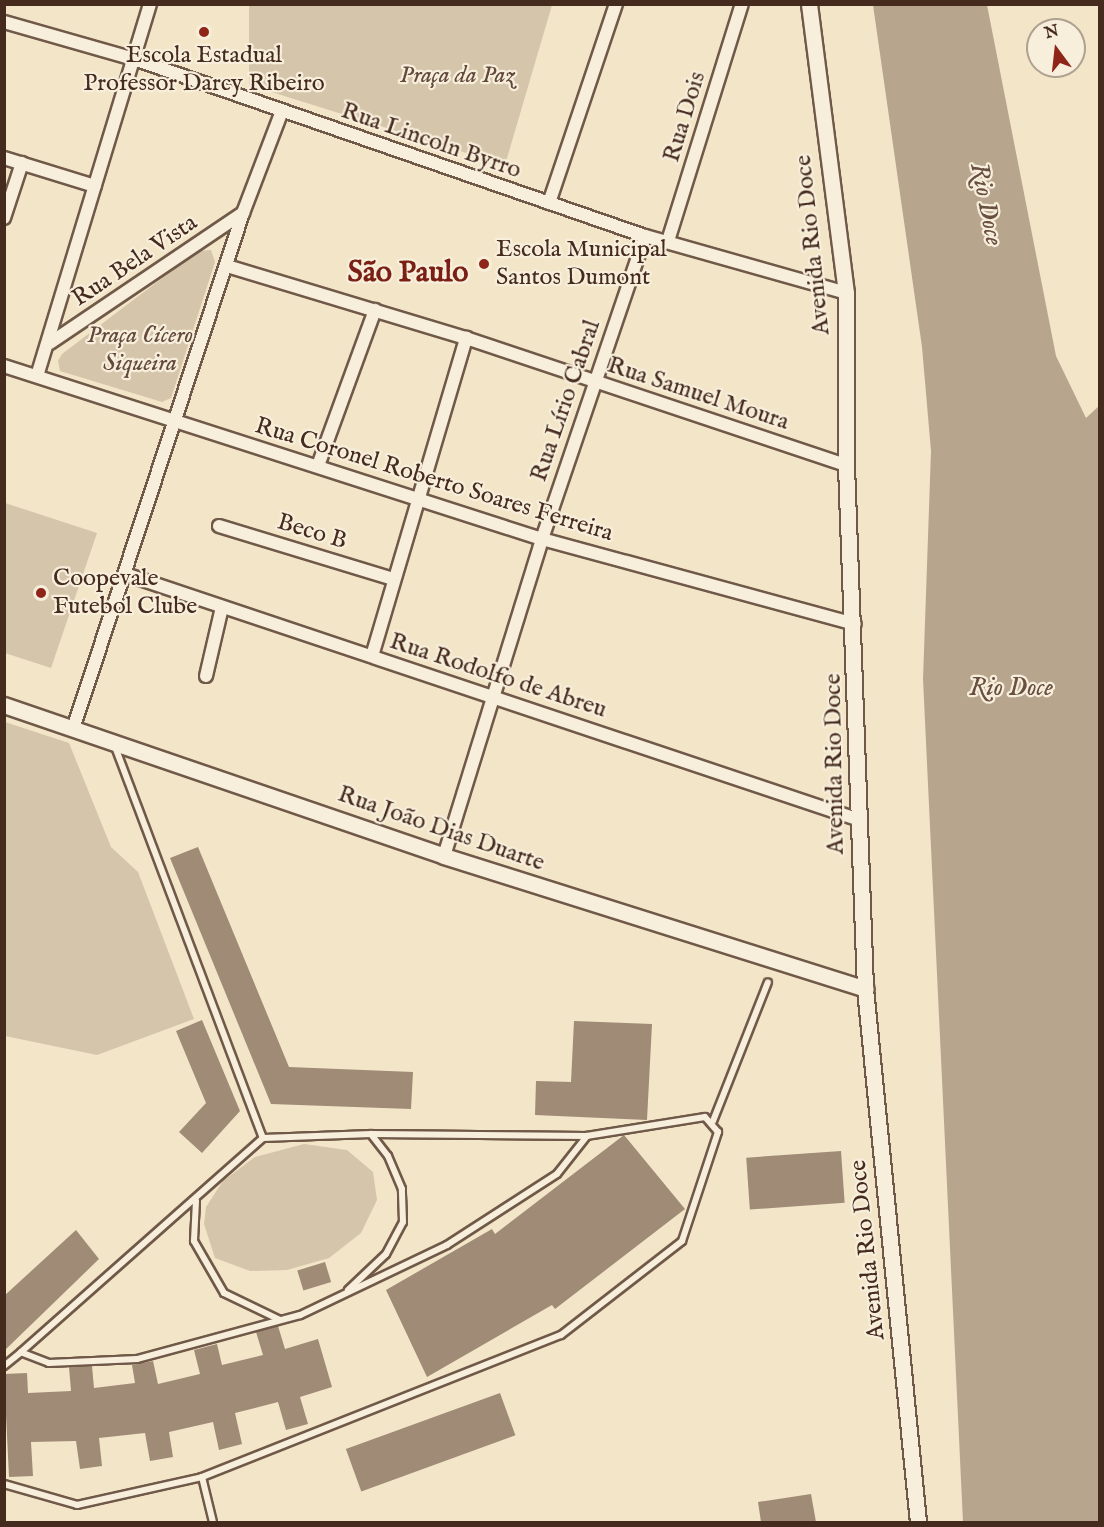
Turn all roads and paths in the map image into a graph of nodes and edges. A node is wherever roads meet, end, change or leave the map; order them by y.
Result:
1 (150, 4) edge
2 (616, 4) edge
3 (742, 4) edge
4 (808, 4) edge
5 (4, 22) edge
6 (134, 59) junction
7 (282, 111) junction
8 (4, 158) edge
9 (22, 163) junction
10 (95, 186) junction
11 (549, 204) junction
12 (243, 213) junction
13 (4, 218) edge
14 (645, 236) junction
15 (668, 241) junction
16 (227, 266) junction
17 (846, 293) junction
18 (375, 310) junction
19 (466, 338) junction
20 (50, 343) junction
21 (4, 366) edge
22 (37, 376) junction
23 (593, 381) junction
24 (174, 421) junction
25 (319, 464) junction
26 (846, 465) junction
27 (420, 498) junction
28 (219, 526) dead end
29 (542, 539) junction
30 (124, 574) junction
31 (393, 579) junction
32 (222, 607) junction
33 (855, 624) junction
34 (372, 656) junction
35 (206, 676) dead end
36 (494, 696) junction
37 (4, 705) edge
38 (74, 726) junction
39 (112, 738) junction
40 (857, 819) junction
41 (444, 856) junction
42 (768, 982) dead end
43 (865, 989) junction
44 (713, 1121) junction
45 (371, 1134) junction
46 (587, 1136) junction
47 (262, 1138) junction
48 (196, 1201) junction
49 (343, 1294) junction
50 (280, 1320) junction
51 (21, 1352) junction
52 (4, 1366) edge
53 (202, 1477) junction
54 (4, 1484) edge
55 (213, 1522) edge
56 (918, 1522) edge

1 - 6 street
2 - 11 street
3 - 15 street, Rua Dois
4 - 17 street, Avenida Rio Doce
5 - 6 street, Rua Lincoln Byrro
6 - 7 street, Rua Lincoln Byrro
6 - 10 street
7 - 11 street, Rua Lincoln Byrro
7 - 12 street
8 - 9 street
9 - 10 street
9 - 13 street
10 - 20 street
11 - 14 street, Rua Lincoln Byrro
12 - 16 street
12 - 20 street, Rua Bela Vista
14 - 15 street, Rua Lincoln Byrro
14 - 23 street, Rua Lírio Cabral
15 - 17 street, Rua Lincoln Byrro
16 - 18 street, Rua Samuel Moura
16 - 24 street
17 - 26 street, Avenida Rio Doce
18 - 19 street, Rua Samuel Moura
18 - 25 street
19 - 23 street, Rua Samuel Moura
19 - 27 street
20 - 22 street
21 - 22 street, Rua Coronel Roberto Soares Ferreira
22 - 24 street, Rua Coronel Roberto Soares Ferreira
23 - 26 street, Rua Samuel Moura
23 - 29 street, Rua Lírio Cabral
24 - 25 street, Rua Coronel Roberto Soares Ferreira
24 - 30 street
25 - 27 street, Rua Coronel Roberto Soares Ferreira
26 - 33 street, Avenida Rio Doce
27 - 29 street, Rua Coronel Roberto Soares Ferreira
27 - 31 street
28 - 31 street, Beco B
29 - 33 street, Rua Coronel Roberto Soares Ferreira
29 - 36 street, Rua Lírio Cabral
30 - 32 street, Rua Rodolfo de Abreu
30 - 38 street
31 - 34 street
32 - 34 street, Rua Rodolfo de Abreu
32 - 35 street
33 - 40 street, Avenida Rio Doce
34 - 36 street, Rua Rodolfo de Abreu
36 - 40 street, Rua Rodolfo de Abreu
36 - 41 street, Rua Lírio Cabral
37 - 38 street, Rua João Dias Duarte
38 - 39 street, Rua João Dias Duarte
39 - 41 street, Rua João Dias Duarte
39 - 47 lane
40 - 43 street, Avenida Rio Doce
41 - 43 street, Rua João Dias Duarte
42 - 44 lane
43 - 56 street, Avenida Rio Doce
44 - 46 lane
44 - 53 lane
45 - 46 lane
45 - 47 lane
45 - 49 lane
46 - 49 lane
47 - 48 lane
48 - 50 lane
48 - 51 lane
49 - 50 lane
50 - 51 lane
51 - 52 lane
53 - 54 lane
53 - 55 lane

